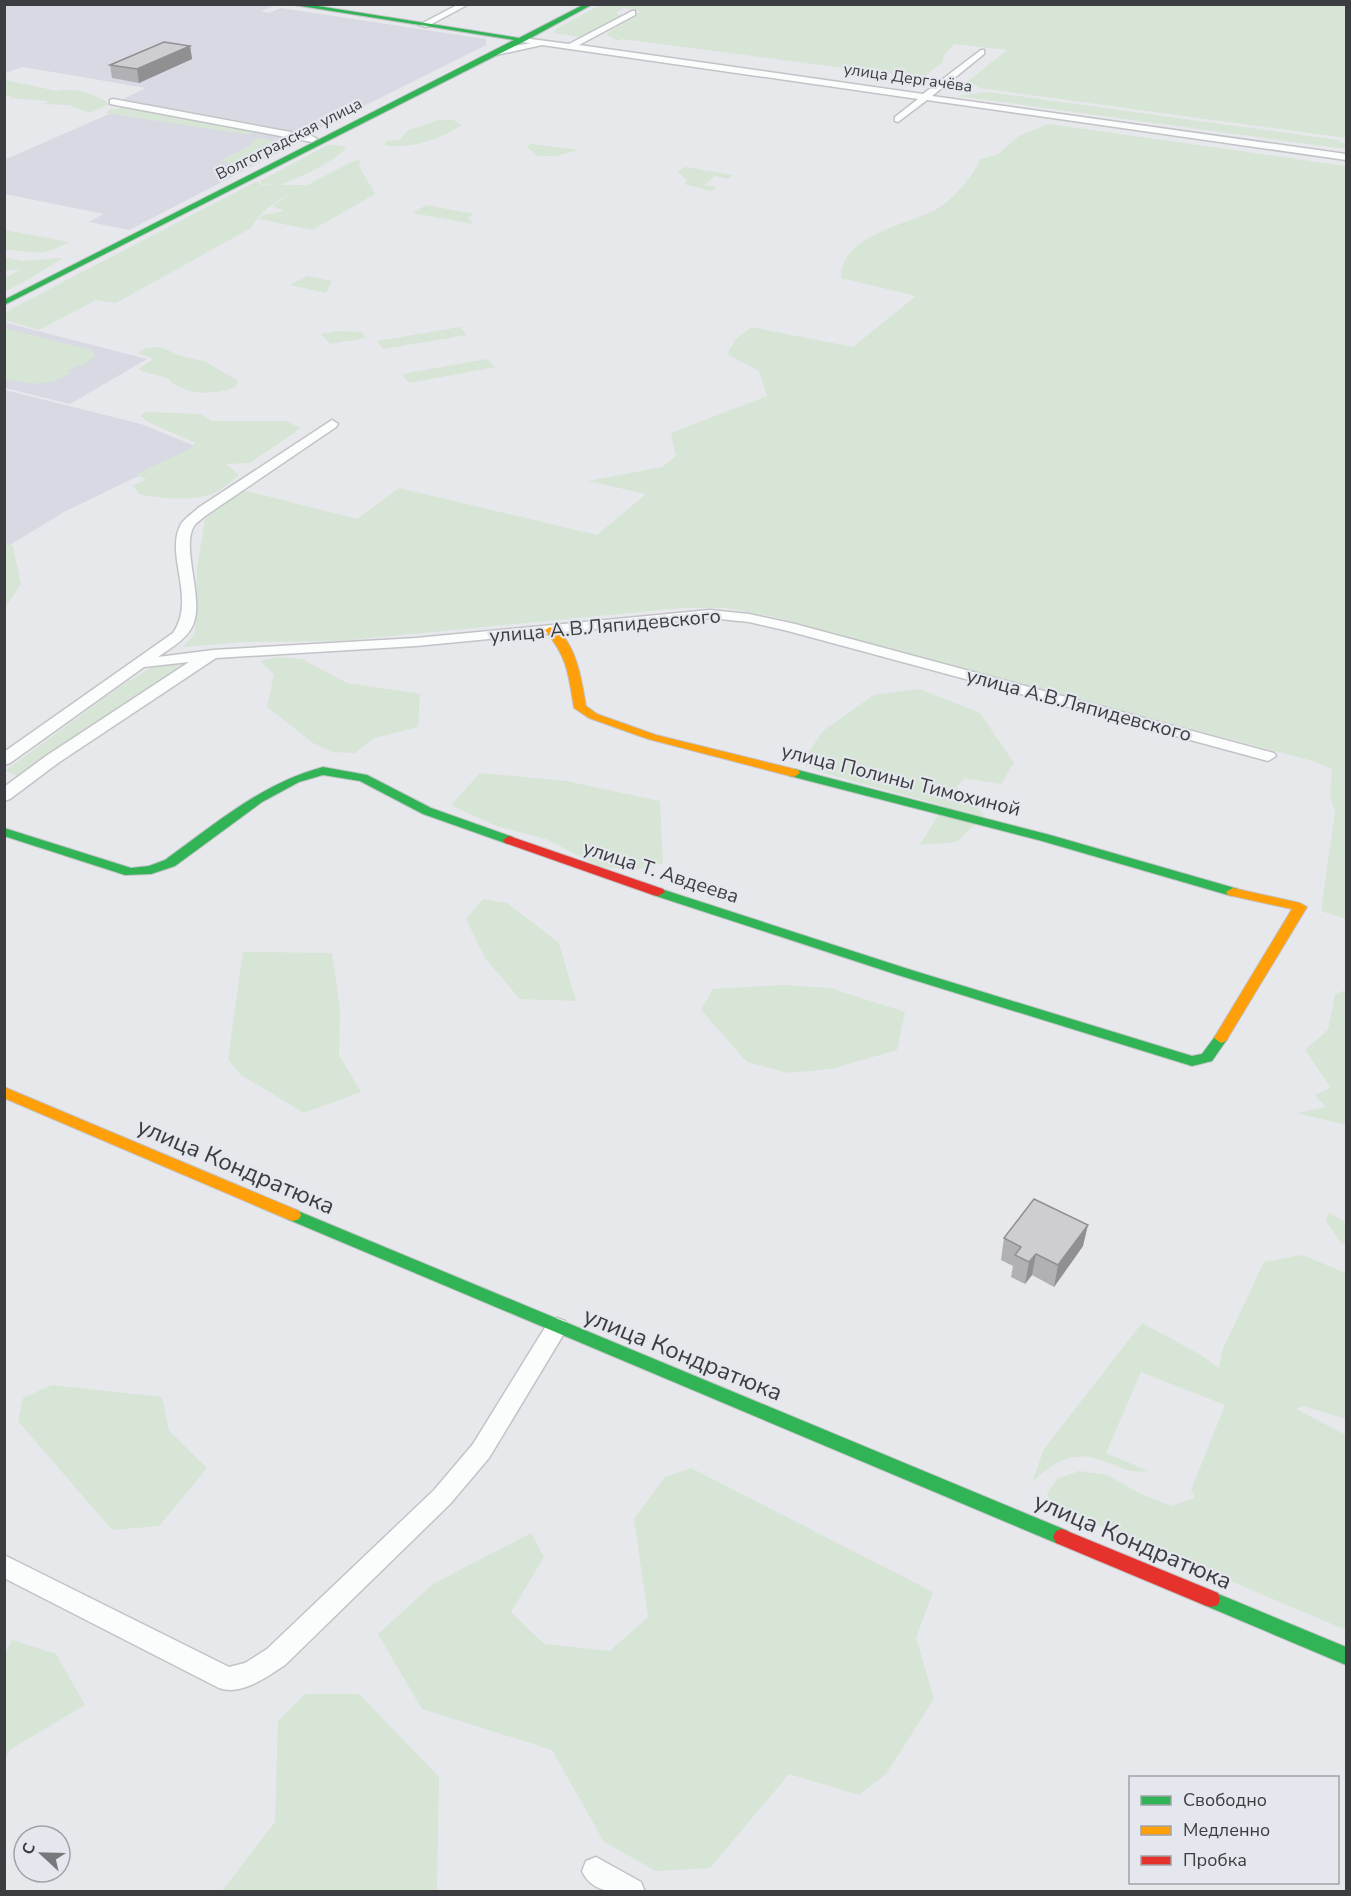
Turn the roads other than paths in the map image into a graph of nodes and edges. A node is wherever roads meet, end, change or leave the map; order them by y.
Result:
1 (291, 4) edge
2 (466, 4) edge
3 (577, 4) edge
4 (590, 4) edge
5 (632, 13) dead end
6 (423, 24) junction
7 (554, 24) junction
8 (537, 25) junction
9 (476, 32) junction
10 (519, 38) junction
11 (570, 45) junction
12 (491, 52) junction
13 (981, 52) dead end
14 (553, 56) dead end
15 (928, 96) junction
16 (113, 102) dead end
17 (898, 119) dead end
18 (312, 139) junction
19 (1347, 152) edge
20 (1347, 157) edge
21 (224, 188) junction
22 (4, 297) edge
23 (4, 303) edge
24 (332, 424) dead end
25 (549, 630) junction
26 (213, 654) junction
27 (142, 664) junction
28 (1268, 756) dead end
29 (4, 760) edge
30 (4, 796) edge
31 (4, 832) edge
32 (1192, 1061) joint
33 (4, 1092) edge
34 (557, 1328) junction
35 (4, 1566) edge
36 (1347, 1656) edge
37 (596, 1871) dead end
38 (631, 1892) edge

1 - 6 main road, улица Дергачёва
2 - 6 street
3 - 8 main road, Волгоградская улица
4 - 7 main road, Волгоградская улица
5 - 11 street
6 - 9 main road, улица Дергачёва
7 - 10 main road, Волгоградская улица
7 - 11 street
8 - 9 main road
8 - 10 main road, Волгоградская улица
9 - 10 main road, улица Дергачёва
9 - 12 main road
10 - 11 street, улица Дергачёва
10 - 12 main road, Волгоградская улица
11 - 12 street
11 - 14 street
11 - 15 street, улица Дергачёва
12 - 18 main road, Волгоградская улица
12 - 21 main road, Волгоградская улица
13 - 15 street
15 - 17 street
15 - 19 street, улица Дергачёва
15 - 20 street, улица Дергачёва
16 - 18 street
18 - 21 main road, Волгоградская улица
21 - 22 main road, Волгоградская улица
21 - 23 main road, Волгоградская улица
24 - 27 street
25 - 26 street, улица А.В.Ляпидевского
25 - 28 street, улица А.В.Ляпидевского
25 - 32 main road, улица Полины Тимохиной
26 - 27 street
26 - 30 street, улица А.В.Ляпидевского
27 - 29 street
31 - 32 main road, улица Т. Авдеева
33 - 34 main road, улица Кондратюка
34 - 35 street
34 - 36 main road, улица Кондратюка
37 - 38 street

